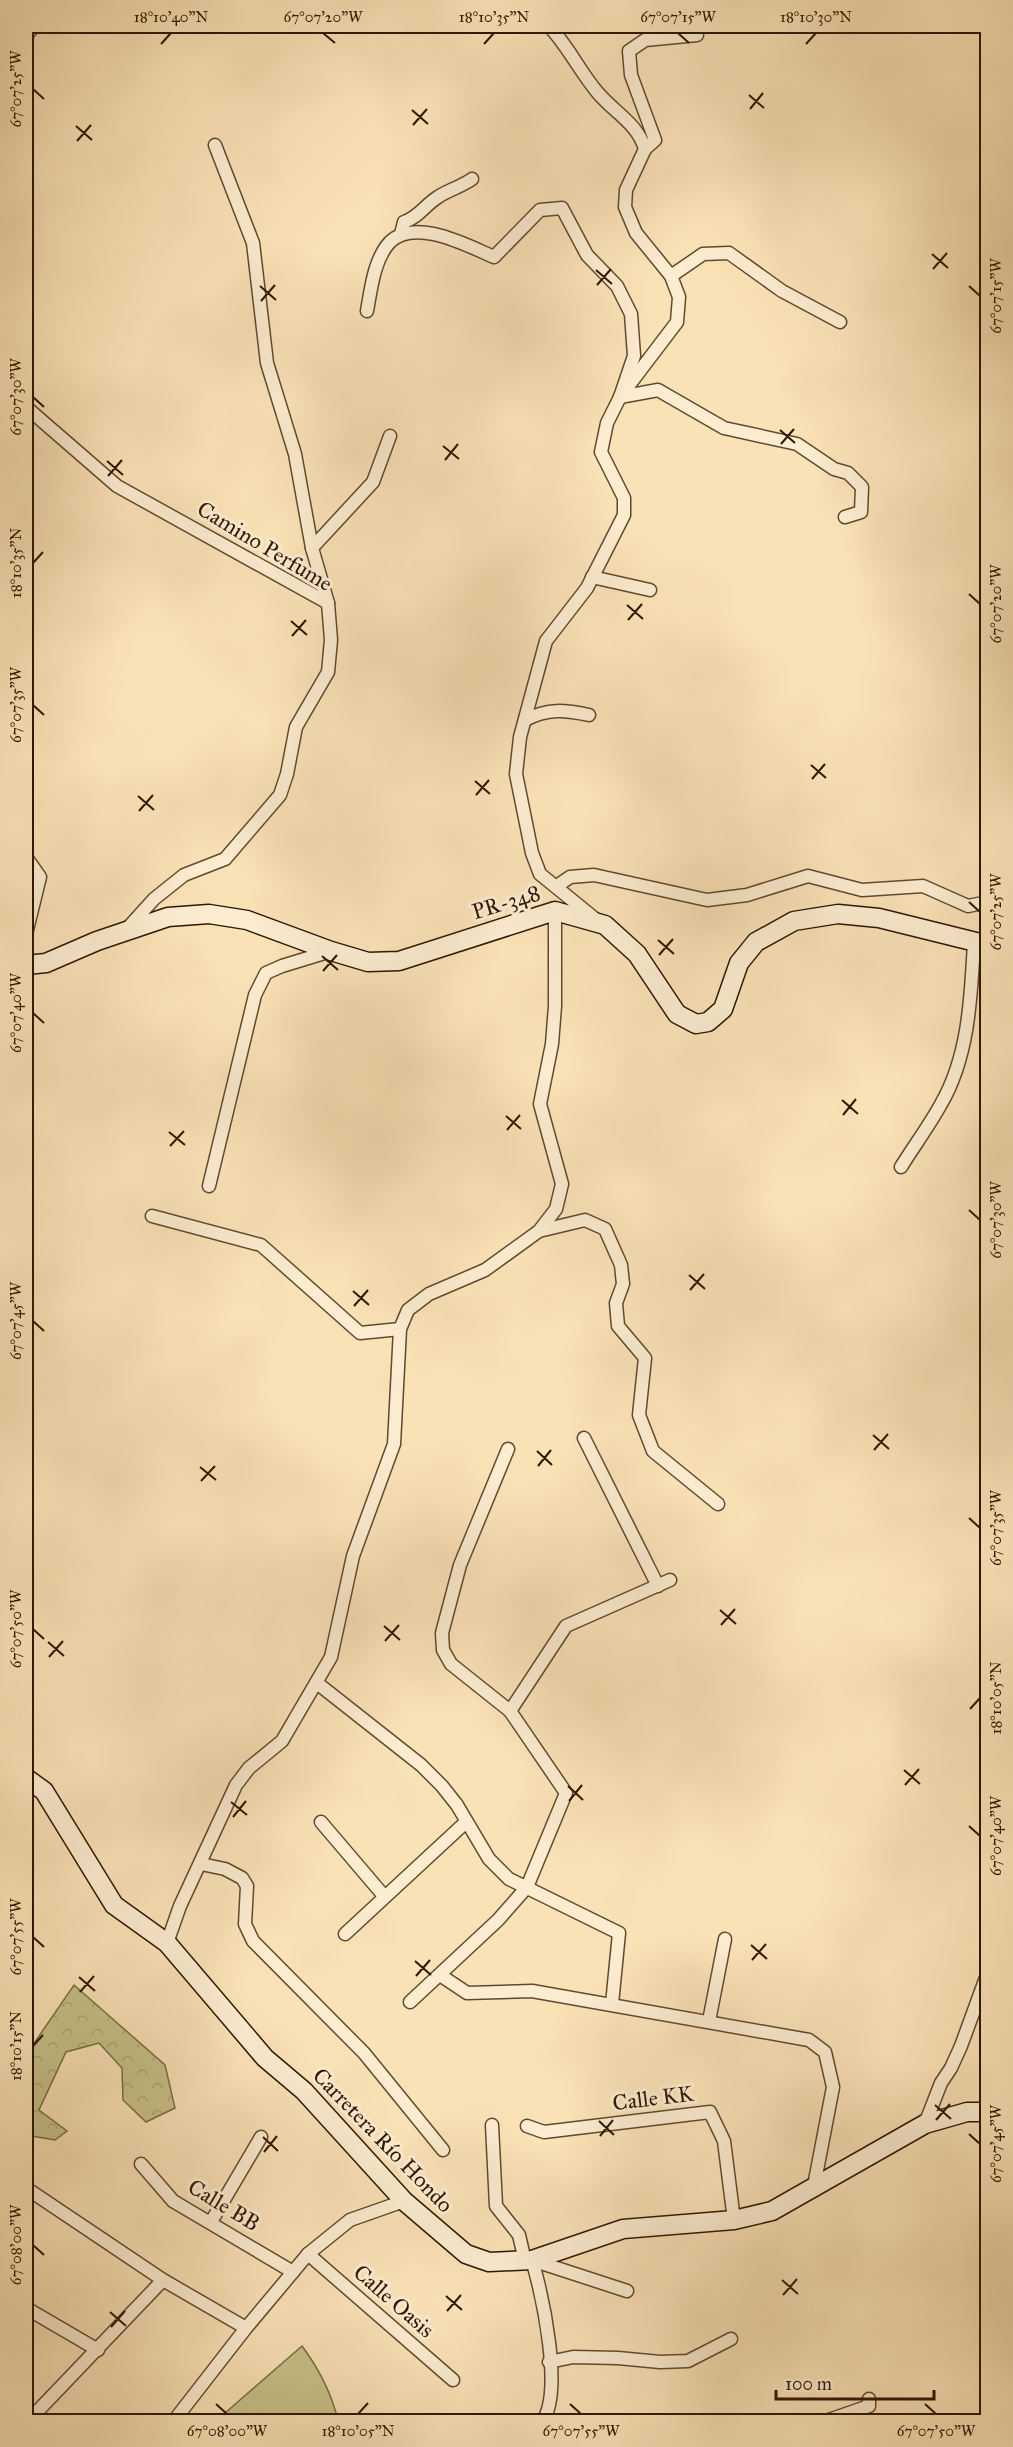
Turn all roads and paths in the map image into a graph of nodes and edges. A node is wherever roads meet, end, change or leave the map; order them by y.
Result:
1 (34, 26) edge
2 (549, 26) edge
3 (565, 26) edge
4 (697, 35) dead end
5 (26, 36) edge
6 (562, 39) junction
7 (215, 145) dead end
8 (645, 149) junction
9 (472, 179) dead end
10 (401, 234) junction
11 (671, 276) junction
12 (367, 311) dead end
13 (840, 322) dead end
14 (621, 398) junction
15 (26, 407) edge
16 (384, 441) dead end
17 (845, 517) dead end
18 (312, 548) junction
19 (592, 577) junction
20 (651, 590) dead end
21 (328, 603) junction
22 (589, 715) dead end
23 (525, 720) junction
24 (26, 857) edge
25 (557, 886) junction
26 (987, 902) edge
27 (555, 911) junction
28 (605, 925) junction
29 (126, 931) junction
30 (26, 934) edge
31 (980, 943) edge
32 (331, 951) junction
33 (26, 965) edge
34 (901, 1167) dead end
35 (209, 1186) dead end
36 (152, 1216) dead end
37 (539, 1231) junction
38 (400, 1329) junction
39 (584, 1438) dead end
40 (508, 1449) dead end
41 (718, 1504) dead end
42 (670, 1580) dead end
43 (658, 1586) junction
44 (317, 1683) junction
45 (510, 1711) junction
46 (26, 1778) edge
47 (321, 1822) dead end
48 (466, 1822) junction
49 (201, 1864) junction
50 (527, 1887) junction
51 (384, 1896) junction
52 (345, 1934) dead end
53 (725, 1940) dead end
54 (167, 1943) junction
55 (987, 1972) edge
56 (440, 1975) junction
57 (410, 2002) dead end
58 (612, 2004) junction
59 (710, 2021) junction
60 (987, 2112) edge
61 (925, 2124) junction
62 (492, 2125) dead end
63 (527, 2126) dead end
64 (261, 2138) dead end
65 (443, 2150) dead end
66 (141, 2164) dead end
67 (820, 2184) junction
68 (26, 2188) edge
69 (404, 2201) junction
70 (735, 2220) junction
71 (211, 2222) junction
72 (309, 2254) junction
73 (529, 2261) junction
74 (294, 2272) junction
75 (163, 2280) junction
76 (627, 2291) dead end
77 (26, 2308) edge
78 (246, 2328) junction
79 (731, 2339) dead end
80 (98, 2350) junction
81 (549, 2362) junction
82 (453, 2380) dead end
83 (869, 2399) dead end
84 (26, 2417) edge
85 (173, 2421) edge
86 (542, 2421) edge
87 (823, 2421) edge

1 - 5 street
2 - 6 street
3 - 6 street
4 - 8 street
6 - 8 street
7 - 18 street
8 - 11 street
9 - 10 street
10 - 12 street
10 - 14 street
11 - 13 street
11 - 14 street
14 - 17 street
14 - 19 street
15 - 21 street, Camino Perfume
16 - 18 street
18 - 21 street
19 - 20 street
19 - 23 street
21 - 29 street, Camino Perfume
22 - 23 street
23 - 25 street
24 - 30 street
25 - 26 street
25 - 28 street
27 - 28 street, PR-348 / PR-348
27 - 32 street, PR-348 / PR-348
27 - 37 street
28 - 31 street, PR-348 / PR-348
29 - 32 street, PR-348 / PR-348
29 - 33 street, PR-348 / PR-348
31 - 34 street
32 - 35 street
36 - 38 street
37 - 38 street
37 - 41 street
38 - 44 street
39 - 43 street
40 - 45 street
42 - 43 street
43 - 45 street
44 - 48 street
44 - 49 street
45 - 50 street
46 - 54 street, Carretera Río Hondo
47 - 51 street
48 - 50 street
48 - 51 street
49 - 54 street
49 - 65 street
50 - 56 street
50 - 58 street
51 - 52 street
53 - 59 street
54 - 69 street, Carretera Río Hondo
55 - 61 street
56 - 57 street
56 - 58 street
58 - 59 street
59 - 67 street
60 - 61 street, Carretera Río Hondo
61 - 67 street, Carretera Río Hondo
62 - 73 street
63 - 70 street, Calle KK
64 - 71 street
66 - 71 street, Calle BB
67 - 70 street, Carretera Río Hondo
68 - 75 street
69 - 72 street
69 - 73 street, Carretera Río Hondo
70 - 73 street, Carretera Río Hondo
71 - 74 street, Calle BB
72 - 74 street
72 - 82 street, Calle Oasis
73 - 76 street
73 - 81 street
74 - 78 street
75 - 78 street
75 - 80 street
77 - 80 street
78 - 85 street
79 - 81 street
80 - 84 street
81 - 86 street
83 - 87 street

